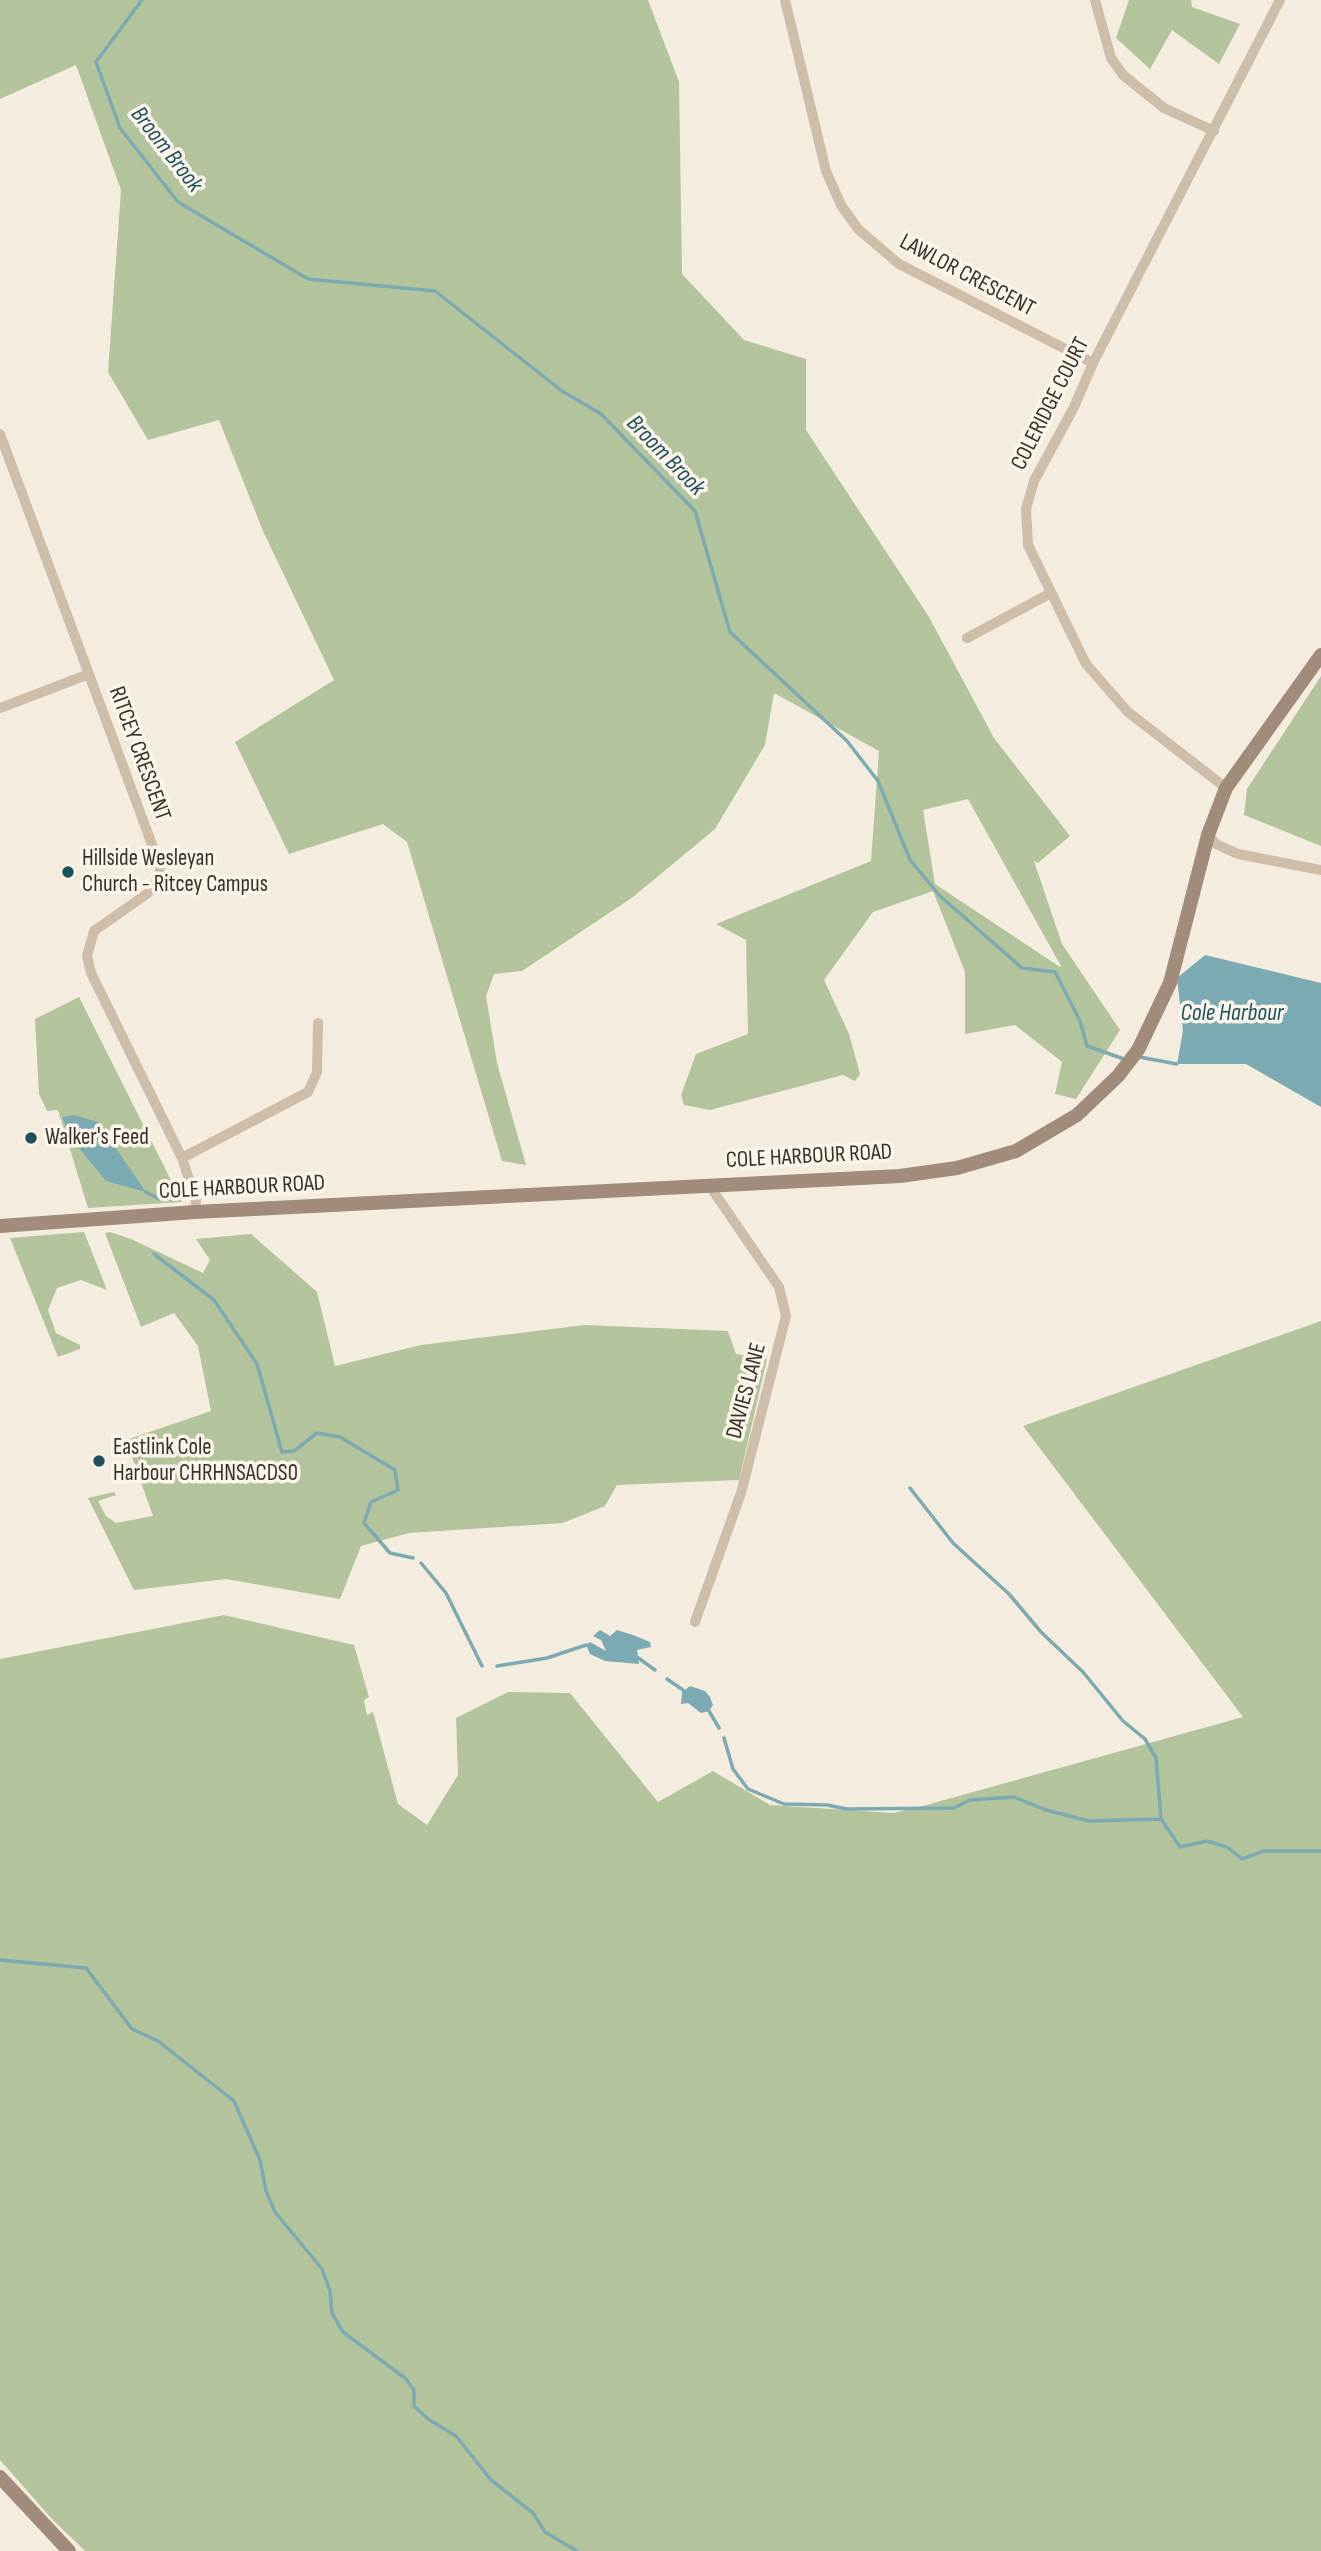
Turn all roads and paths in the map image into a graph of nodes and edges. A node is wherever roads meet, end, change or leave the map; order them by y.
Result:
1 (785, 0) edge
2 (1095, 0) edge
3 (1280, 0) edge
4 (1214, 131) junction
5 (1093, 363) junction
6 (0, 434) edge
7 (1051, 593) junction
8 (967, 638) dead end
9 (1321, 656) edge
10 (89, 674) junction
11 (0, 708) edge
12 (1226, 788) junction
13 (1208, 835) junction
14 (1321, 870) edge
15 (318, 1023) dead end
16 (182, 1158) junction
17 (709, 1185) junction
18 (195, 1212) junction
19 (0, 1226) edge
20 (695, 1622) dead end
21 (0, 2477) edge
22 (69, 2551) edge

1 - 5 street, LAWLOR CRESCENT
2 - 4 street
3 - 4 street, COLERIDGE COURT
4 - 5 street, COLERIDGE COURT
5 - 7 street, COLERIDGE COURT
6 - 10 street, RITCEY CRESCENT
7 - 8 street
7 - 12 street, COLERIDGE COURT
9 - 12 main road, COLE HARBOUR ROAD
10 - 11 street
10 - 16 street, RITCEY CRESCENT
12 - 13 main road, COLE HARBOUR ROAD
13 - 14 street
13 - 17 main road, COLE HARBOUR ROAD
15 - 16 street
16 - 18 street, RITCEY CRESCENT
17 - 18 main road, COLE HARBOUR ROAD
17 - 20 street, DAVIES LANE
18 - 19 main road, COLE HARBOUR ROAD
21 - 22 main road

